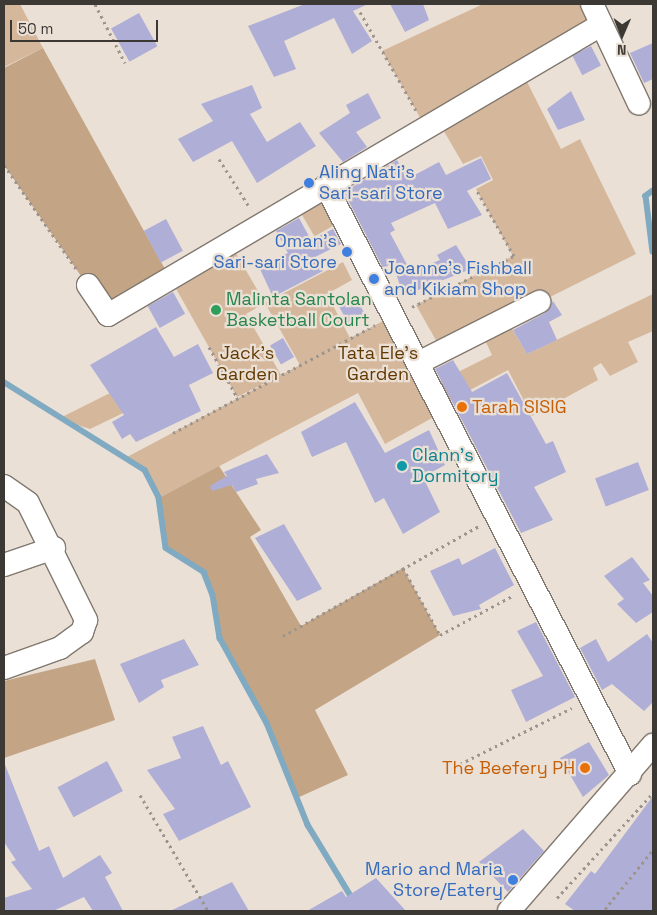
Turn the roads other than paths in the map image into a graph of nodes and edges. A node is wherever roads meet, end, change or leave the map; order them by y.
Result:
1 (592, 4) edge
2 (602, 25) junction
3 (639, 104) dead end
4 (326, 186) junction
5 (88, 285) road end
6 (539, 302) dead end
7 (418, 363) junction
8 (4, 486) edge
9 (54, 548) junction
10 (4, 565) edge
11 (4, 668) edge
12 (653, 744) edge
13 (630, 774) junction
14 (509, 911) edge

1 - 2 street
2 - 3 street
2 - 4 street
4 - 5 street
4 - 7 street
6 - 7 street
7 - 13 street
8 - 9 street
9 - 10 street
9 - 11 street
12 - 13 street
13 - 14 street

